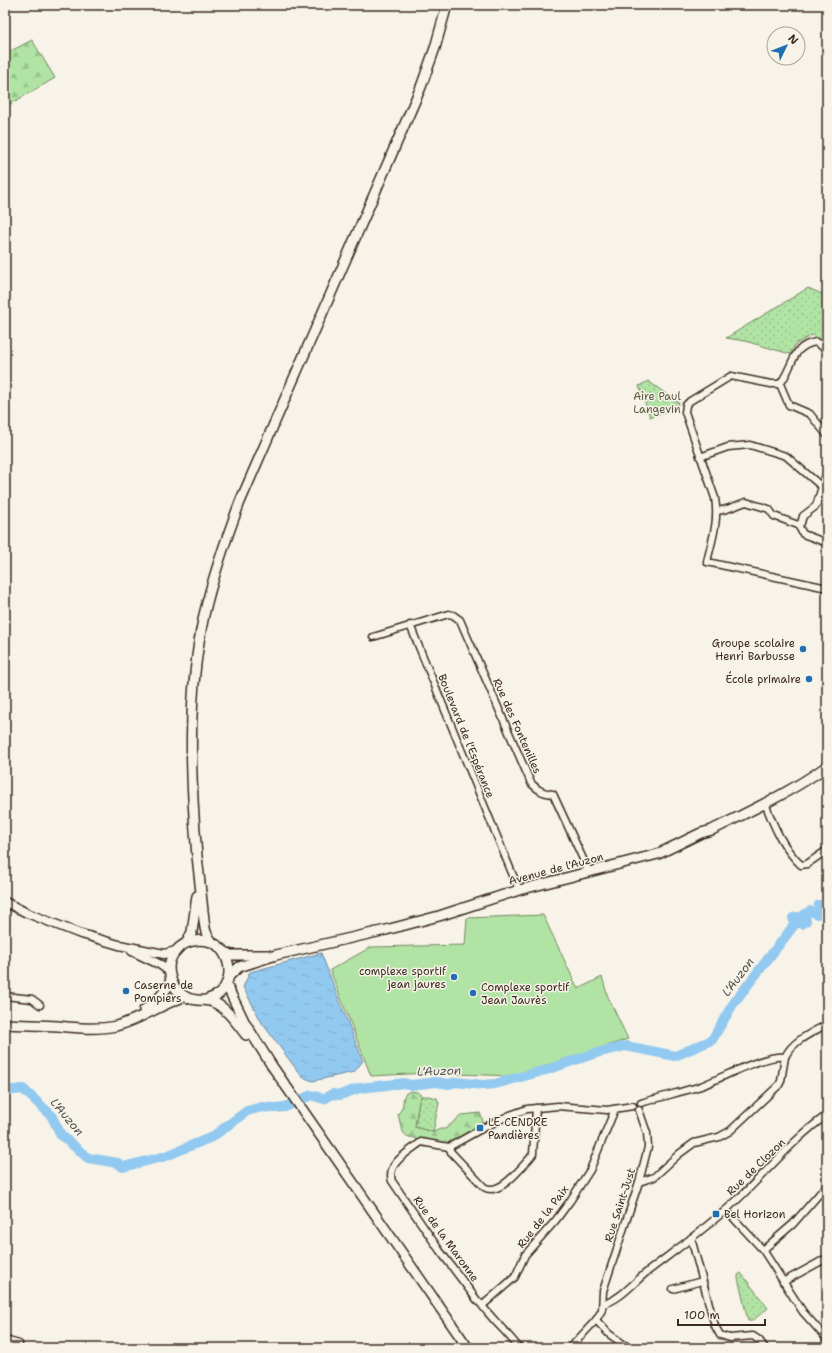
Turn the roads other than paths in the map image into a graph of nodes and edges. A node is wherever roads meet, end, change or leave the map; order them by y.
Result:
1 (447, 5) edge
2 (827, 350) edge
3 (780, 384) junction
4 (827, 435) edge
5 (700, 457) junction
6 (827, 471) edge
7 (821, 486) junction
8 (827, 496) edge
9 (717, 511) junction
10 (798, 525) junction
11 (827, 543) edge
12 (827, 588) edge
13 (410, 626) junction
14 (372, 636) dead end
15 (827, 766) edge
16 (765, 803) junction
17 (827, 850) edge
18 (589, 872) junction
19 (199, 875) junction
20 (519, 890) junction
21 (5, 902) edge
22 (187, 942) junction
23 (212, 942) junction
24 (119, 945) junction
25 (221, 949) junction
26 (176, 951) junction
27 (276, 955) junction
28 (170, 975) junction
29 (228, 980) junction
30 (5, 996) edge
31 (184, 996) junction
32 (208, 999) junction
33 (40, 1005) dead end
34 (132, 1020) junction
35 (5, 1024) edge
36 (827, 1024) edge
37 (785, 1057) junction
38 (272, 1066) junction
39 (641, 1103) junction
40 (633, 1106) junction
41 (536, 1108) junction
42 (614, 1109) junction
43 (639, 1110) junction
44 (827, 1115) edge
45 (449, 1147) junction
46 (639, 1182) junction
47 (827, 1185) edge
48 (726, 1210) junction
49 (691, 1238) junction
50 (763, 1250) junction
51 (827, 1258) edge
52 (702, 1281) junction
53 (783, 1282) junction
54 (673, 1288) dead end
55 (603, 1304) junction
56 (483, 1305) junction
57 (596, 1320) junction
58 (827, 1339) edge
59 (5, 1340) edge
60 (19, 1344) dead end
61 (466, 1345) edge
62 (519, 1348) edge
63 (570, 1348) edge
64 (629, 1348) edge
65 (765, 1348) edge

1 - 19 main road
2 - 3 street
3 - 4 street
3 - 5 street
5 - 7 street
5 - 9 street
6 - 7 street
7 - 8 street
7 - 10 street
9 - 10 street
9 - 12 street
10 - 11 street
13 - 14 street
13 - 18 street, Rue des Fontenilles
13 - 20 street, Boulevard de l'Espérance
15 - 16 main road, Avenue de l'Auzon
16 - 17 street
16 - 18 main road, Avenue de l'Auzon
18 - 20 main road, Avenue de l'Auzon
19 - 22 main road
19 - 23 main road
20 - 27 main road, Avenue de l'Auzon
21 - 24 street
22 - 23 main road
22 - 26 main road
23 - 25 main road
24 - 26 street
24 - 28 street
25 - 27 main road
25 - 29 main road
26 - 28 main road
27 - 29 main road
28 - 31 main road
28 - 34 main road
29 - 32 main road
29 - 38 main road
30 - 33 street
31 - 32 main road
31 - 34 main road
32 - 38 main road
34 - 35 main road
36 - 37 street
37 - 39 street
37 - 46 street
38 - 61 main road
39 - 40 street
39 - 43 street
40 - 42 street
40 - 43 street
41 - 42 street
41 - 45 street
41 - 45 street
42 - 56 street, Rue de la Paix
43 - 46 street, Rue Saint-Just
44 - 48 street, Rue de Clozon
45 - 56 street, Rue de la Maronne
46 - 55 street, Rue Saint-Just
47 - 50 street
48 - 49 street, Rue de Clozon
48 - 50 street
49 - 52 street
49 - 55 street, Rue de Clozon
50 - 53 street
51 - 53 street
52 - 54 street
52 - 65 street
53 - 58 street
55 - 57 street
56 - 62 street, Rue de la Maronne
57 - 63 street
57 - 64 street
59 - 60 street

